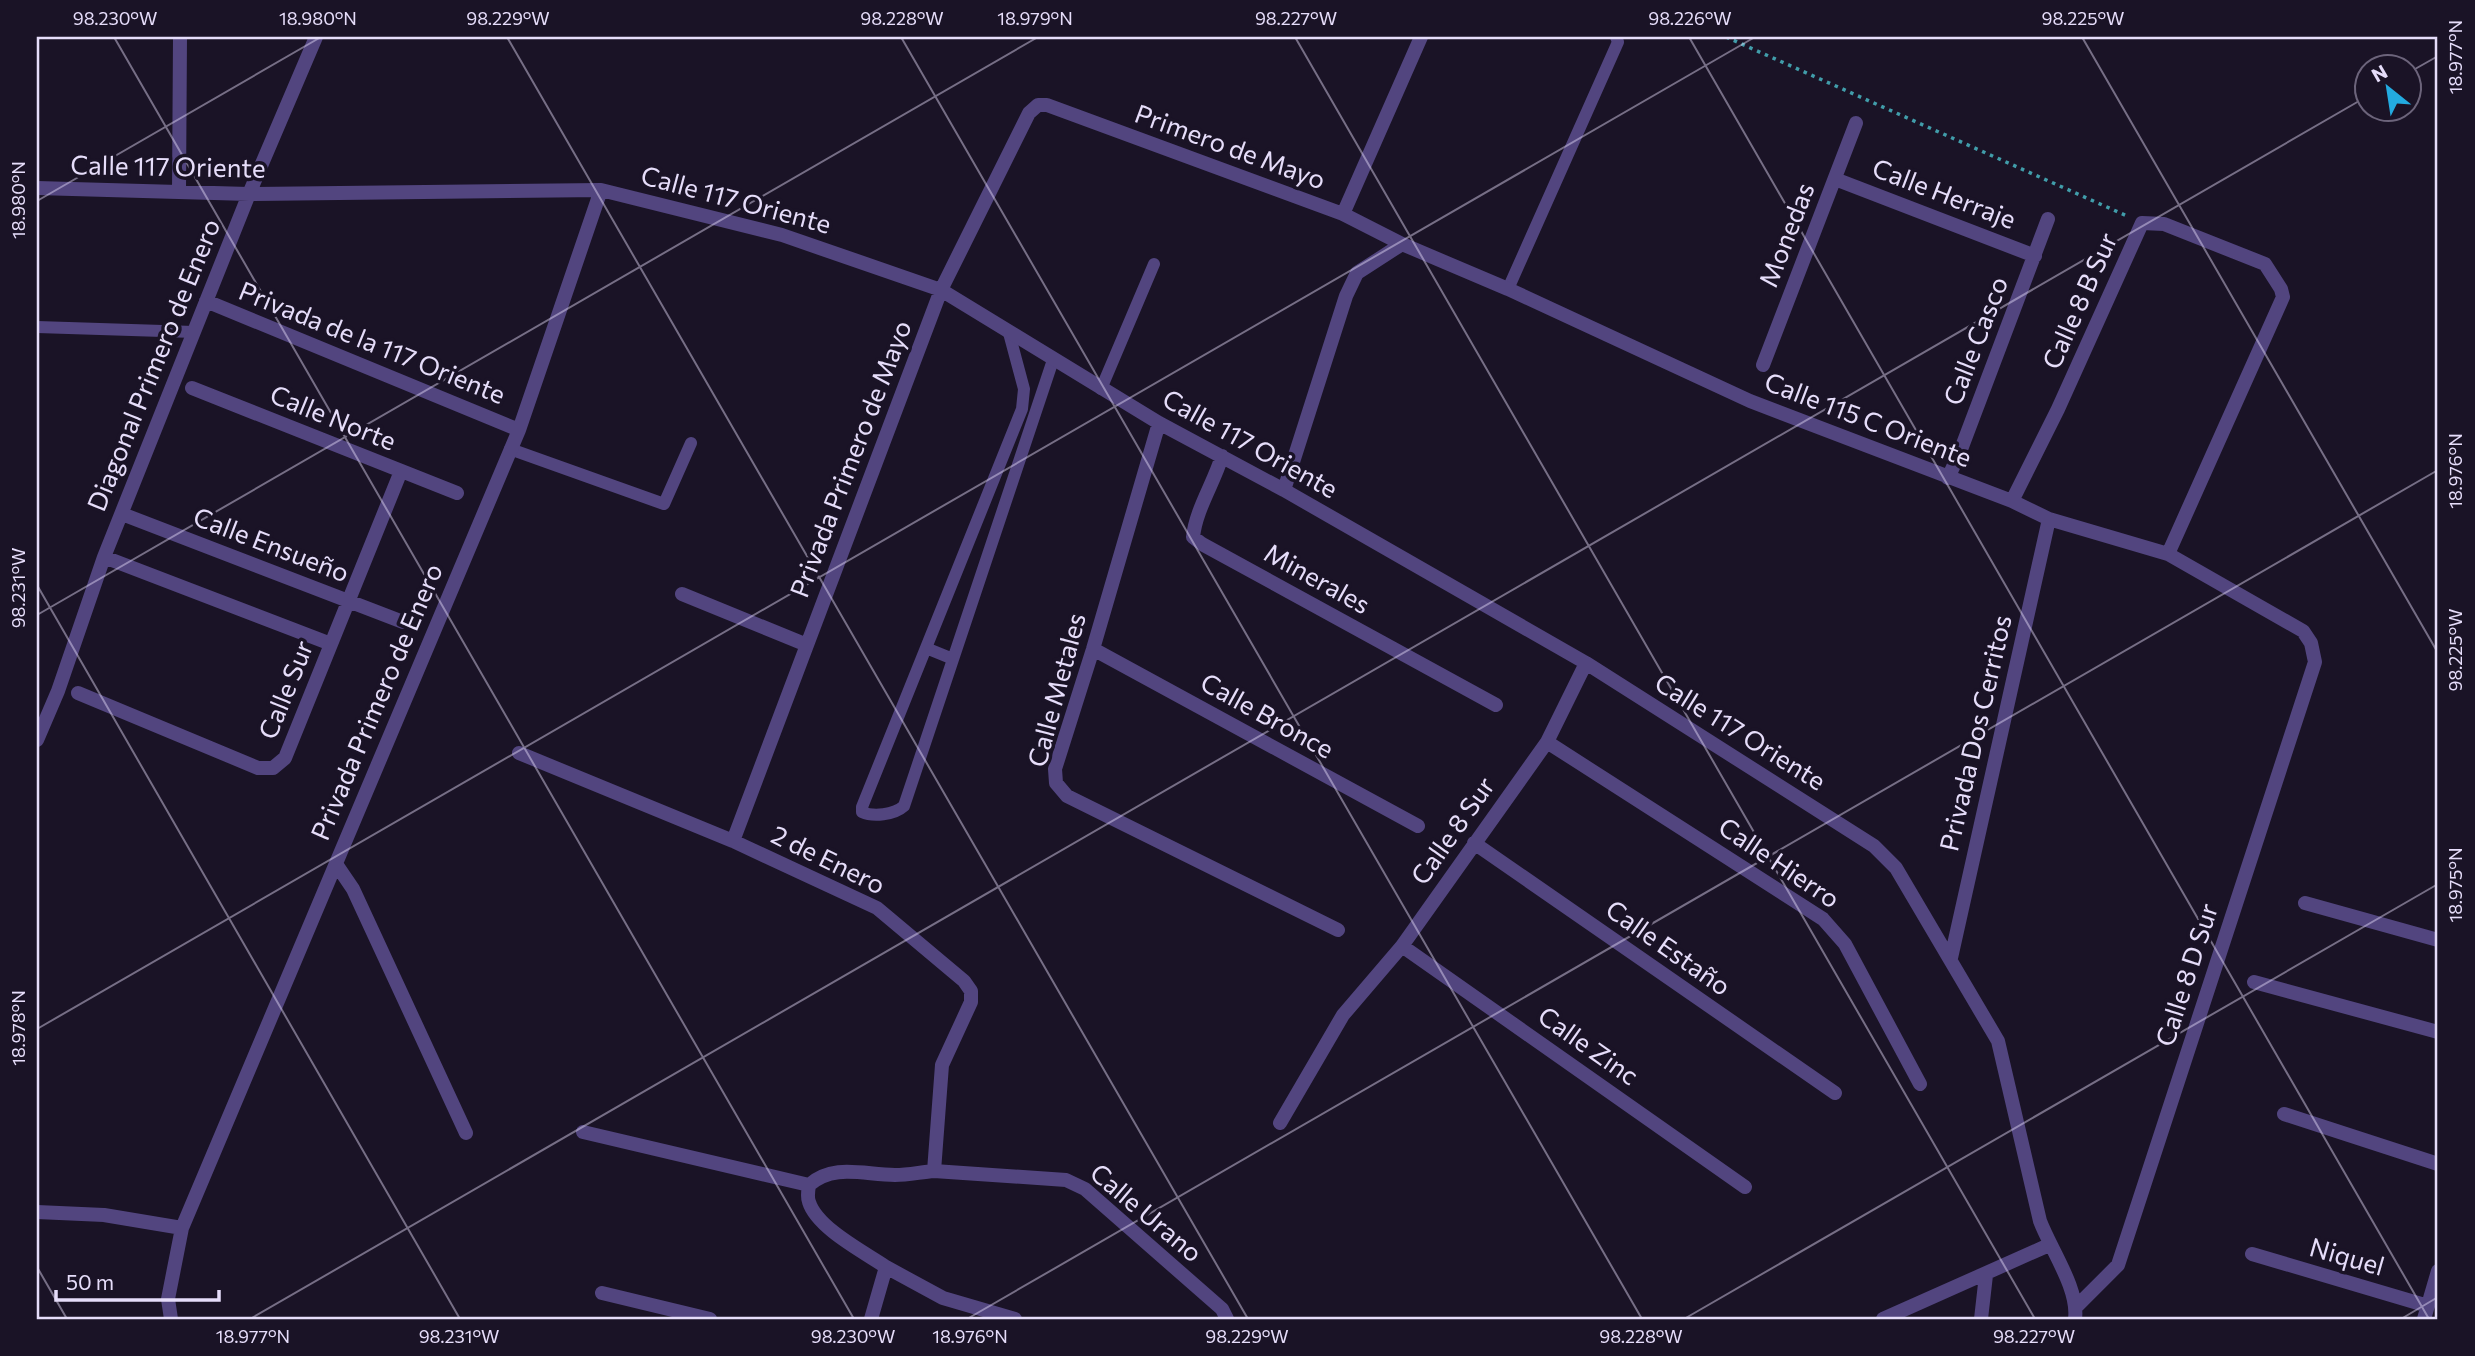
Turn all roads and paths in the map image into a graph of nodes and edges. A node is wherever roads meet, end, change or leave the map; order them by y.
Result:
1 (180, 37) edge
2 (316, 37) edge
3 (1421, 37) edge
4 (1616, 37) edge
5 (1726, 37) edge
6 (1038, 105) joint
7 (1856, 123) dead end
8 (1835, 179) junction
9 (37, 188) edge
10 (601, 190) junction
11 (179, 191) junction
12 (249, 194) junction
13 (1343, 214) junction
14 (2048, 219) dead end
15 (2142, 223) junction
16 (1402, 244) junction
17 (2035, 256) junction
18 (1154, 264) dead end
19 (1508, 289) junction
20 (941, 290) junction
21 (206, 301) junction
22 (37, 327) edge
23 (194, 332) junction
24 (1009, 333) junction
25 (1053, 360) junction
26 (1763, 365) dead end
27 (192, 388) dead end
28 (1101, 389) junction
29 (1159, 424) junction
30 (519, 430) junction
31 (691, 443) dead end
32 (510, 449) junction
33 (1222, 456) junction
34 (401, 471) junction
35 (1948, 478) junction
36 (1284, 490) junction
37 (457, 493) dead end
38 (2012, 501) junction
39 (122, 514) junction
40 (980, 514) junction
41 (2049, 519) junction
42 (999, 522) junction
43 (2168, 554) junction
44 (104, 557) junction
45 (682, 594) dead end
46 (348, 601) junction
47 (403, 622) dead end
48 (2311, 643) joint
49 (331, 644) junction
50 (807, 645) junction
51 (926, 649) junction
52 (1093, 649) junction
53 (953, 659) junction
54 (1586, 663) junction
55 (78, 693) dead end
56 (1496, 705) dead end
57 (37, 740) edge
58 (1547, 742) junction
59 (519, 753) dead end
60 (1418, 826) dead end
61 (733, 841) junction
62 (1474, 843) junction
63 (335, 864) junction
64 (2305, 903) dead end
65 (1338, 930) dead end
66 (2438, 940) edge
67 (1402, 946) junction
68 (1951, 958) junction
69 (2254, 982) dead end
70 (2438, 1032) edge
71 (1920, 1084) dead end
72 (1835, 1093) dead end
73 (2284, 1114) dead end
74 (1280, 1123) dead end
75 (583, 1132) dead end
76 (466, 1133) dead end
77 (2438, 1164) edge
78 (934, 1171) junction
79 (809, 1185) junction
80 (1745, 1187) dead end
81 (37, 1212) edge
82 (182, 1228) junction
83 (2049, 1245) junction
84 (2252, 1254) dead end
85 (886, 1268) junction
86 (2438, 1271) edge
87 (1986, 1275) junction
88 (602, 1293) dead end
89 (2076, 1313) edge
90 (2426, 1313) edge
91 (171, 1319) edge
92 (710, 1319) edge
93 (870, 1319) edge
94 (1015, 1319) edge
95 (1227, 1319) edge
96 (1882, 1319) edge
97 (1981, 1319) edge

1 - 11 street
2 - 12 street, Diagonal Primero de Enero
3 - 13 street
4 - 19 lane
5 - 15 path
6 - 13 street, Primero de Mayo
6 - 20 street, Privada Primero de Mayo
7 - 8 street, Monedas
8 - 17 street, Calle Herraje
8 - 26 street, Monedas
9 - 11 street, Calle 117 Oriente
10 - 12 street, Calle 117 Oriente
10 - 20 street, Calle 117 Oriente
10 - 30 street, Privada Primero de Enero
11 - 12 street, Calle 117 Oriente
12 - 21 street, Diagonal Primero de Enero
13 - 16 street, Primero de Mayo
14 - 17 street, Calle Casco
15 - 38 street, Calle 8 B Sur
15 - 43 street, Calle 8 B Sur
16 - 19 street, Calle 115 C Oriente
16 - 36 street
17 - 35 street, Calle Casco
18 - 28 lane
19 - 35 street, Calle 115 C Oriente
20 - 24 street, Calle 117 Oriente
20 - 50 street, Privada Primero de Mayo
21 - 23 street, Diagonal Primero de Enero
21 - 30 street, Privada de la 117 Oriente
22 - 23 lane
23 - 39 street, Diagonal Primero de Enero
24 - 25 street, Calle 117 Oriente
24 - 40 lane
25 - 28 street, Calle 117 Oriente
25 - 42 lane
27 - 34 street, Calle Norte
28 - 29 street, Calle 117 Oriente
29 - 33 street, Calle 117 Oriente
29 - 52 street, Calle Metales
30 - 32 street, Privada Primero de Enero
31 - 32 lane
32 - 63 street, Privada Primero de Enero
33 - 36 street, Calle 117 Oriente
33 - 56 street, Minerales
34 - 37 street, Calle Norte
34 - 46 street, Calle Sur
35 - 38 street, Calle 115 C Oriente
36 - 54 street, Calle 117 Oriente
38 - 41 street, Calle 115 C Oriente
39 - 44 street, Diagonal Primero de Enero
39 - 46 street, Calle Ensueño
40 - 42 lane
40 - 51 lane
41 - 43 street, Calle 115 C Oriente
41 - 68 street, Privada Dos Cerritos
42 - 53 lane
43 - 48 street, Calle 115 C Oriente
44 - 49 street
44 - 57 street, Diagonal Primero de Enero
45 - 50 street
46 - 47 street, Calle Ensueño
46 - 49 street, Calle Sur
48 - 89 street, Calle 8 D Sur
49 - 55 street, Calle Sur
50 - 61 street, Privada Primero de Mayo
51 - 53 lane
51 - 53 lane
52 - 60 street, Calle Bronce
52 - 65 street, Calle Metales
54 - 58 street, Calle 8 Sur
54 - 68 street, Calle 117 Oriente
58 - 62 street, Calle 8 Sur
58 - 71 street, Calle Hierro
59 - 61 street
61 - 78 street, 2 de Enero
62 - 67 street, Calle 8 Sur
62 - 72 street, Calle Estaño
63 - 76 street
63 - 82 street, Privada Primero de Enero
64 - 66 street
67 - 74 street, Calle 8 Sur
67 - 80 street, Calle Zinc
68 - 83 street, Calle 117 Oriente
69 - 70 street
73 - 77 street
75 - 79 street
78 - 79 street
78 - 95 street, Calle Urano
79 - 85 street
81 - 82 street
82 - 91 street, Privada Primero de Enero
83 - 87 street
83 - 89 street, Calle 117 Oriente
84 - 90 street, Niquel
85 - 93 street
85 - 94 street
86 - 90 street
87 - 96 street
87 - 97 street
88 - 92 street

